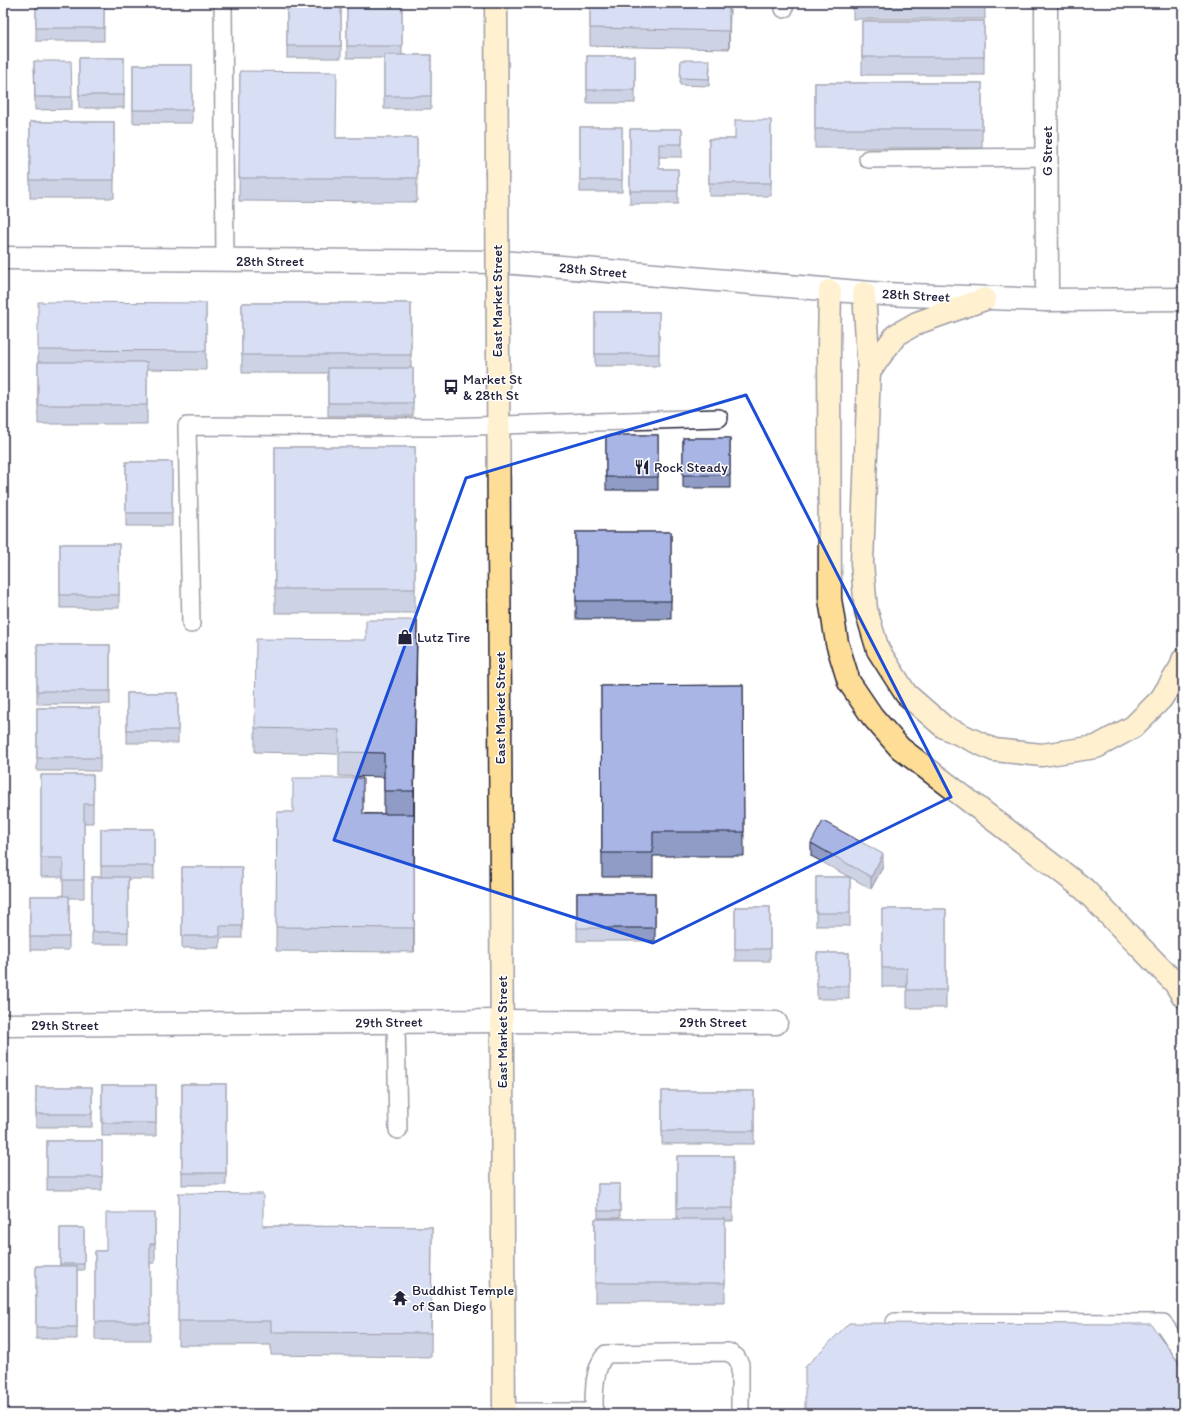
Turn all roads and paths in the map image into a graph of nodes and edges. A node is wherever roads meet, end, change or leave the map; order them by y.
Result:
1 (223, 3) edge
2 (496, 3) edge
3 (1046, 3) edge
4 (1048, 157) junction
5 (868, 159) dead end
6 (3, 258) edge
7 (225, 261) junction
8 (830, 291) junction
9 (864, 293) junction
10 (985, 299) junction
11 (1183, 299) edge
12 (1047, 300) junction
13 (869, 371) junction
14 (719, 418) dead end
15 (499, 425) junction
16 (191, 624) dead end
17 (1183, 660) edge
18 (1183, 996) edge
19 (502, 1021) junction
20 (396, 1022) junction
21 (776, 1023) dead end
22 (3, 1025) edge
23 (398, 1130) dead end
24 (896, 1322) edge
25 (1183, 1353) edge
26 (504, 1413) edge
27 (593, 1413) edge
28 (740, 1414) edge

1 - 7 lane
2 - 15 main road, East Market Street, bridge
3 - 4 street, G Street
4 - 5 lane
4 - 12 street, G Street
6 - 7 street, 28th Street
7 - 8 street, 28th Street
8 - 9 street, 28th Street
8 - 18 main road
9 - 10 street, 28th Street
9 - 13 main road
10 - 12 street, 28th Street
10 - 13 main road
11 - 12 street, 28th Street
13 - 17 main road
14 - 15 lane
15 - 16 lane
15 - 19 main road, East Market Street
19 - 20 street, 29th Street
19 - 21 street, 29th Street
19 - 26 main road, East Market Street
20 - 22 street, 29th Street
20 - 23 lane
24 - 25 lane
26 - 27 lane
27 - 28 lane

